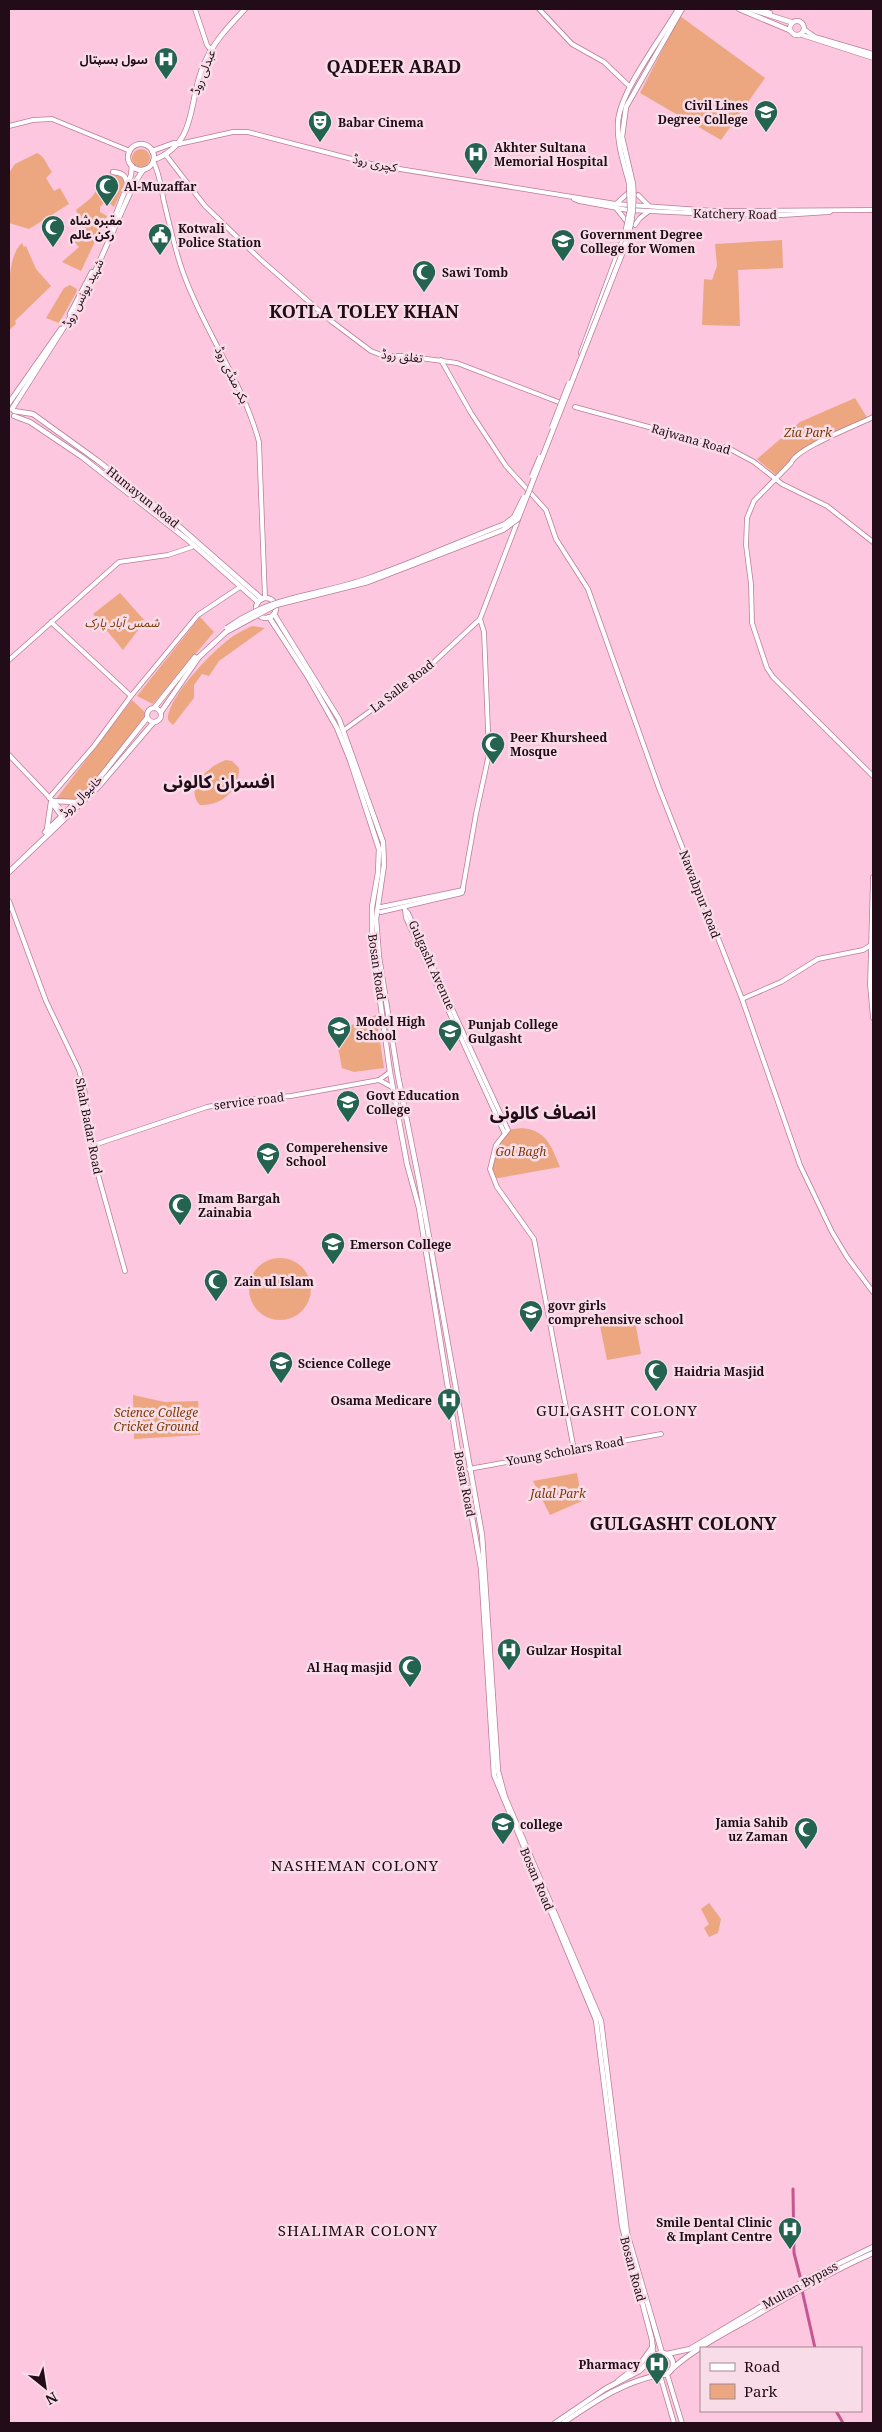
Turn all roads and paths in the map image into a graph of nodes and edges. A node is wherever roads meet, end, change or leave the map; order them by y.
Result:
1 (195, 9) edge
2 (245, 9) edge
3 (539, 9) edge
4 (678, 9) edge
5 (682, 9) edge
6 (739, 9) edge
7 (746, 9) edge
8 (750, 9) edge
9 (760, 9) edge
10 (791, 25) junction
11 (804, 30) junction
12 (802, 35) junction
13 (211, 50) junction
14 (873, 56) edge
15 (628, 85) dead end
16 (9, 126) edge
17 (180, 144) junction
18 (130, 151) junction
19 (152, 151) junction
20 (165, 154) junction
21 (154, 161) junction
22 (132, 166) junction
23 (143, 170) junction
24 (113, 172) dead end
25 (631, 184) junction
26 (127, 185) junction
27 (628, 193) dead end
28 (638, 195) dead end
29 (616, 205) junction
30 (639, 205) joint
31 (650, 208) junction
32 (638, 210) joint
33 (873, 210) edge
34 (627, 222) dead end
35 (635, 225) dead end
36 (441, 360) junction
37 (9, 403) edge
38 (561, 403) dead end
39 (574, 407) dead end
40 (12, 411) edge
41 (873, 417) edge
42 (9, 419) edge
43 (774, 479) junction
44 (520, 515) junction
45 (174, 530) junction
46 (873, 542) edge
47 (192, 547) junction
48 (240, 587) junction
49 (261, 600) junction
50 (274, 614) junction
51 (269, 618) junction
52 (480, 619) junction
53 (51, 622) junction
54 (197, 656) junction
55 (9, 660) edge
56 (131, 696) junction
57 (155, 707) junction
58 (161, 712) junction
59 (147, 718) junction
60 (153, 723) junction
61 (344, 730) junction
62 (128, 743) junction
63 (133, 747) junction
64 (9, 755) edge
65 (873, 776) edge
66 (51, 800) junction
67 (77, 802) junction
68 (64, 816) junction
69 (47, 830) junction
70 (9, 870) edge
71 (873, 877) edge
72 (9, 901) edge
73 (381, 909) dead end
74 (871, 945) junction
75 (863, 950) junction
76 (871, 956) junction
77 (742, 999) junction
78 (873, 1018) edge
79 (390, 1072) junction
80 (379, 1080) junction
81 (393, 1087) junction
82 (407, 1125) junction
83 (400, 1126) junction
84 (506, 1131) junction
85 (94, 1145) junction
86 (125, 1271) dead end
87 (873, 1292) edge
88 (450, 1356) junction
89 (444, 1357) junction
90 (460, 1411) junction
91 (453, 1412) junction
92 (661, 1434) dead end
93 (574, 1450) junction
94 (469, 1469) junction
95 (602, 2040) junction
96 (873, 2247) edge
97 (873, 2252) edge
98 (730, 2328) junction
99 (653, 2345) junction
100 (701, 2347) edge
101 (700, 2348) edge
102 (665, 2353) junction
103 (652, 2359) junction
104 (673, 2368) junction
105 (667, 2374) junction
106 (660, 2375) junction
107 (617, 2382) junction
108 (555, 2423) edge
109 (563, 2423) edge
110 (674, 2423) edge
111 (682, 2423) edge

1 - 13 street
2 - 13 main road, عبدلی روڈ
3 - 15 street
4 - 25 main road
5 - 25 main road
6 - 10 main road
7 - 10 main road
8 - 10 main road
9 - 10 main road
10 - 11 main road
10 - 12 main road
11 - 12 main road
11 - 14 street
12 - 14 street
13 - 17 main road, عبدلی روڈ
16 - 18 street
17 - 19 main road
17 - 20 main road
17 - 29 street, کچری روڈ
18 - 19 main road
18 - 22 main road
19 - 21 main road
20 - 21 main road
20 - 36 street, تغلق روڈ
21 - 23 main road
21 - 49 street, بکر منڈی روڈ
22 - 23 main road
22 - 26 main road, شہید یونس روڈ
23 - 40 main road, شہید یونس روڈ
24 - 26 main road
25 - 44 main road, bridge
25 - 54 main road, bridge
26 - 37 main road, شہید یونس روڈ
27 - 29 street
28 - 31 street
29 - 30 street, کچری روڈ
29 - 32 street, کچری روڈ
29 - 34 street
30 - 31 street, Katchery Road
31 - 32 street, Katchery Road
31 - 33 street, Katchery Road
31 - 35 street
36 - 38 street, تغلق روڈ
36 - 77 street, Nawabpur Road
39 - 43 street, Rajwana Road
40 - 42 main road
40 - 45 main road, Humayun Road
40 - 49 main road, Humayun Road
41 - 43 street
43 - 46 street, Rajwana Road
43 - 65 street
44 - 52 street
44 - 54 main road, bridge
45 - 47 main road
45 - 48 main road, Humayun Road
47 - 48 main road
47 - 53 street
48 - 49 main road, Humayun Road
48 - 56 street
49 - 50 main road
49 - 51 main road
50 - 51 main road
50 - 61 main road, Bosan Road
51 - 79 main road, Bosan Road
52 - 61 street, La Salle Road
52 - 73 street, Gulgasht Avenue
53 - 55 street
53 - 56 street
54 - 57 main road
54 - 58 main road
56 - 66 street
57 - 58 main road
57 - 59 main road
58 - 60 main road
59 - 60 main road
59 - 62 main road, خانیوال روڈ
60 - 63 main road
61 - 82 main road, Bosan Road
62 - 63 main road
62 - 67 main road, خانیوال روڈ
63 - 68 main road
64 - 66 street
66 - 67 main road
66 - 68 street
66 - 69 main road
67 - 68 main road, خانیوال روڈ
68 - 69 main road, خانیوال روڈ
68 - 70 main road, خانیوال روڈ
69 - 70 main road, خانیوال روڈ
71 - 74 street
72 - 85 street, Shah Badar Road
74 - 75 street
74 - 76 street
75 - 76 street
75 - 77 street
76 - 78 street
77 - 87 street, Nawabpur Road
79 - 80 street
79 - 81 main road, Bosan Road
80 - 81 street
80 - 85 street, service road
81 - 83 main road, Bosan Road
82 - 83 main road
82 - 88 main road, Bosan Road
83 - 89 main road, Bosan Road
84 - 84 street, Gulgasht Avenue
84 - 93 street
85 - 86 street, Shah Badar Road
88 - 89 main road
88 - 90 main road, Bosan Road
89 - 91 main road, Bosan Road
90 - 91 main road
90 - 94 main road, Bosan Road
91 - 95 main road, Bosan Road
92 - 93 street, Young Scholars Road
93 - 94 street, Young Scholars Road
94 - 95 main road, Bosan Road
95 - 99 main road, Bosan Road
95 - 102 main road, Bosan Road
96 - 98 main road, Multan Bypass
97 - 98 main road, Multan Bypass
98 - 100 main road
98 - 102 main road
99 - 103 main road, Bosan Road
99 - 107 main road
101 - 104 main road
102 - 103 main road
102 - 104 main road
103 - 106 main road
103 - 107 main road
104 - 105 main road
105 - 106 main road
105 - 111 street
106 - 109 main road
106 - 110 street
107 - 108 main road

